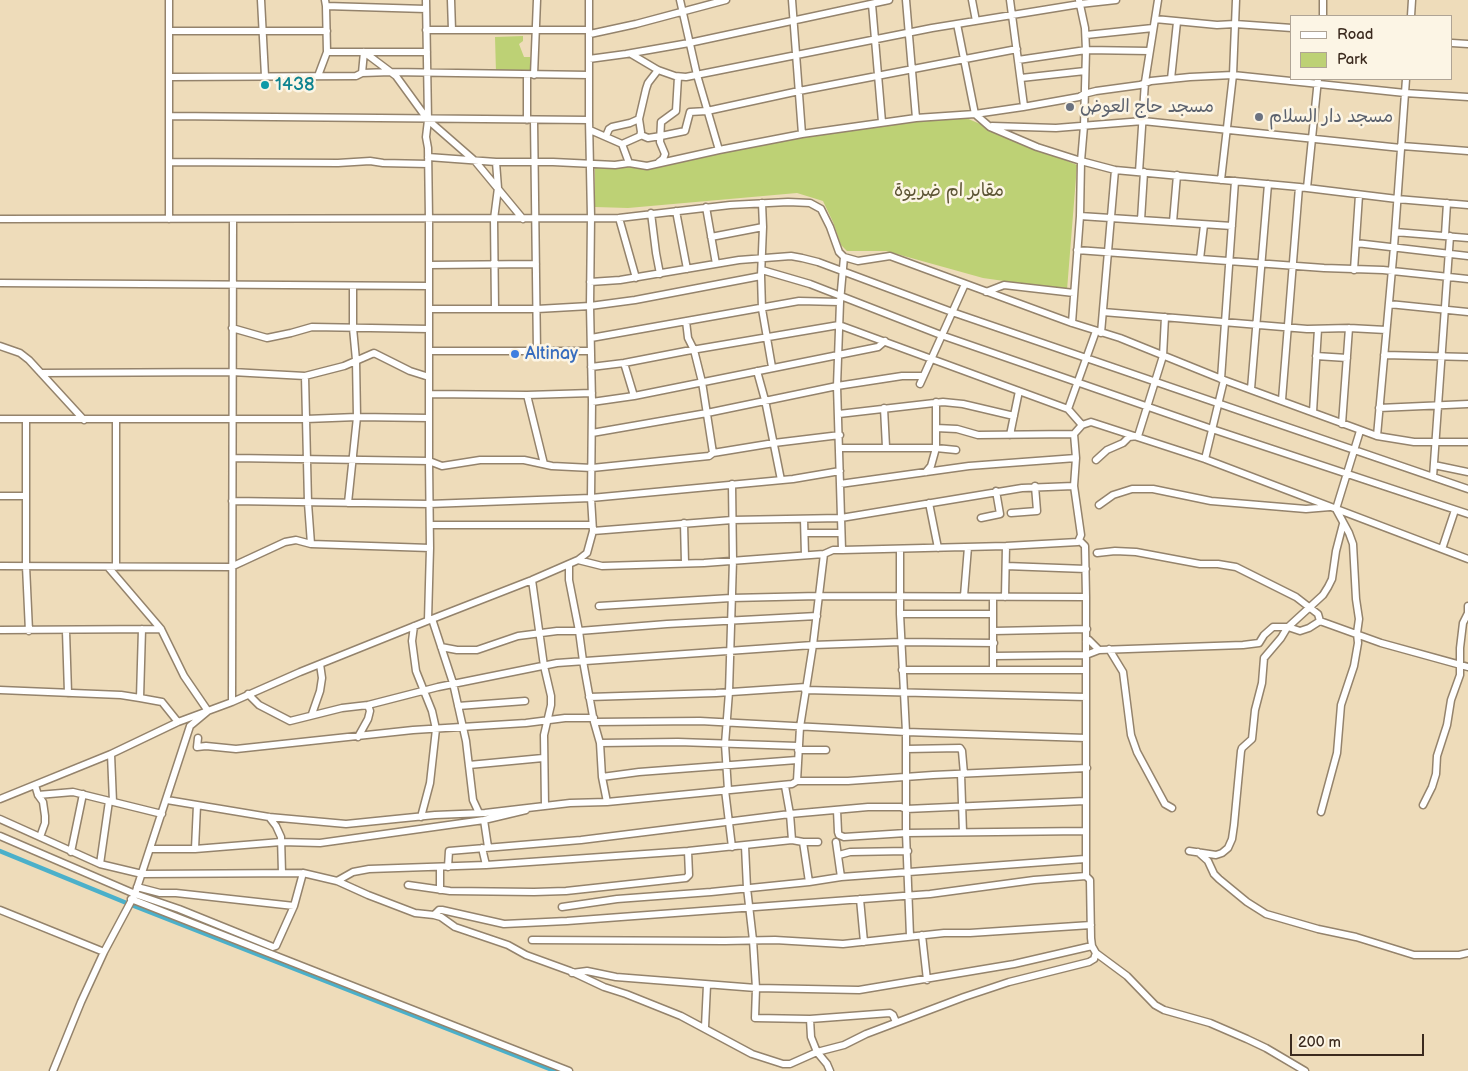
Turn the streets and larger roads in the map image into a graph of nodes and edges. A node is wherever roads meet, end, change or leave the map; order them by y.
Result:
1 (169, 0) edge
2 (261, 0) edge
3 (426, 0) edge
4 (452, 0) edge
5 (537, 0) edge
6 (589, 0) edge
7 (680, 0) edge
8 (726, 0) edge
9 (792, 0) edge
10 (889, 0) edge
11 (906, 0) edge
12 (972, 0) edge
13 (1010, 0) edge
14 (1116, 0) edge
15 (1158, 0) edge
16 (1236, 0) edge
17 (1324, 0) edge
18 (1412, 0) edge
19 (1079, 2) edge
20 (326, 3) edge
21 (872, 4) junction
22 (426, 9) junction
23 (683, 12) junction
24 (1012, 15) junction
25 (1323, 15) edge
26 (1411, 15) edge
27 (1155, 19) junction
28 (793, 21) junction
29 (976, 21) junction
30 (1177, 22) junction
31 (957, 24) junction
32 (1235, 24) junction
33 (1153, 28) junction
34 (1290, 28) edge
35 (426, 30) junction
36 (452, 30) junction
37 (536, 30) junction
38 (169, 31) junction
39 (263, 31) junction
40 (327, 31) junction
41 (590, 32) junction
42 (909, 32) junction
43 (1086, 35) junction
44 (876, 39) junction
45 (690, 43) junction
46 (1453, 43) edge
47 (1468, 44) edge
48 (1017, 49) junction
49 (1086, 50) junction
50 (1149, 51) junction
51 (327, 52) junction
52 (364, 52) junction
53 (427, 52) junction
54 (631, 54) junction
55 (797, 54) junction
56 (589, 59) junction
57 (964, 60) junction
58 (1018, 60) junction
59 (658, 70) junction
60 (911, 70) junction
61 (1085, 70) junction
62 (391, 72) junction
63 (427, 73) junction
64 (362, 74) junction
65 (531, 75) junction
66 (589, 75) junction
67 (697, 75) junction
68 (1232, 75) junction
69 (265, 76) junction
70 (318, 76) junction
71 (678, 76) junction
72 (878, 76) junction
73 (170, 77) junction
74 (1021, 78) junction
75 (1171, 78) junction
76 (1290, 79) edge
77 (1303, 80) edge
78 (1406, 80) edge
79 (1317, 81) edge
80 (1145, 82) junction
81 (799, 91) junction
82 (1405, 93) junction
83 (1084, 94) junction
84 (1468, 98) edge
85 (1024, 106) junction
86 (707, 111) junction
87 (975, 114) junction
88 (169, 116) junction
89 (916, 118) junction
90 (639, 119) junction
91 (428, 120) junction
92 (530, 120) junction
93 (589, 120) junction
94 (1143, 121) junction
95 (882, 122) junction
96 (990, 126) junction
97 (1084, 126) junction
98 (1226, 129) junction
99 (590, 130) junction
100 (802, 134) junction
101 (640, 135) junction
102 (606, 136) junction
103 (661, 136) junction
104 (1312, 138) junction
105 (622, 144) junction
106 (1401, 147) junction
107 (719, 150) junction
108 (1468, 151) edge
109 (428, 160) junction
110 (475, 161) junction
111 (1080, 161) junction
112 (169, 162) junction
113 (496, 162) junction
114 (535, 162) junction
115 (590, 163) junction
116 (629, 163) junction
117 (656, 164) junction
118 (1116, 170) junction
119 (1142, 172) junction
120 (1177, 175) junction
121 (1221, 180) junction
122 (1235, 181) junction
123 (1268, 184) junction
124 (498, 188) junction
125 (1303, 188) junction
126 (1359, 195) junction
127 (1397, 199) junction
128 (762, 203) junction
129 (1447, 203) junction
130 (1468, 205) edge
131 (706, 207) junction
132 (676, 211) junction
133 (651, 213) junction
134 (1080, 216) junction
135 (591, 217) junction
136 (429, 218) junction
137 (523, 218) junction
138 (536, 218) junction
139 (619, 218) junction
140 (1111, 218) junction
141 (0, 219) edge
142 (169, 219) junction
143 (233, 219) junction
144 (494, 219) junction
145 (1141, 220) junction
146 (1173, 222) junction
147 (1204, 224) junction
148 (1232, 226) junction
149 (763, 227) junction
150 (1395, 232) junction
151 (1447, 236) junction
152 (711, 237) junction
153 (1468, 238) edge
154 (1356, 243) junction
155 (1394, 247) junction
156 (1077, 250) junction
157 (1108, 252) junction
158 (1449, 254) junction
159 (1468, 256) edge
160 (762, 258) junction
161 (844, 258) junction
162 (1200, 259) junction
163 (1229, 261) junction
164 (1261, 263) junction
165 (494, 264) junction
166 (536, 264) junction
167 (716, 264) junction
168 (429, 265) junction
169 (1292, 266) junction
170 (686, 269) junction
171 (1354, 270) junction
172 (842, 271) junction
173 (1392, 271) junction
174 (761, 273) junction
175 (660, 274) junction
176 (1447, 277) junction
177 (636, 278) junction
178 (1468, 280) edge
179 (590, 282) junction
180 (0, 283) edge
181 (232, 284) junction
182 (965, 284) junction
183 (353, 286) junction
184 (429, 286) junction
185 (986, 292) junction
186 (1074, 293) junction
187 (840, 299) junction
188 (1389, 304) junction
189 (590, 306) junction
190 (430, 309) junction
191 (495, 309) junction
192 (537, 309) junction
193 (762, 309) junction
194 (1445, 309) junction
195 (952, 312) junction
196 (1103, 312) junction
197 (1468, 312) edge
198 (1165, 318) junction
199 (686, 321) junction
200 (1225, 322) junction
201 (1072, 323) junction
202 (1256, 324) junction
203 (838, 325) junction
204 (232, 328) junction
205 (353, 328) junction
206 (1288, 328) junction
207 (1349, 328) junction
208 (429, 329) junction
209 (1318, 329) junction
210 (1386, 330) junction
211 (1099, 332) junction
212 (942, 335) junction
213 (767, 337) junction
214 (591, 338) junction
215 (885, 341) junction
216 (0, 346) edge
217 (694, 350) junction
218 (429, 351) junction
219 (590, 351) junction
220 (537, 352) junction
221 (839, 354) junction
222 (1384, 355) junction
223 (1164, 356) junction
224 (1316, 356) junction
225 (1441, 356) junction
226 (1086, 357) junction
227 (1468, 357) edge
228 (931, 358) junction
229 (1347, 358) junction
230 (356, 360) junction
231 (624, 363) junction
232 (591, 367) junction
233 (772, 367) junction
234 (757, 371) junction
235 (232, 372) junction
236 (41, 373) junction
237 (304, 376) junction
238 (923, 376) junction
239 (429, 377) junction
240 (1222, 379) junction
241 (1155, 381) junction
242 (702, 382) junction
243 (1078, 382) junction
244 (920, 384) dead end
245 (837, 386) junction
246 (1251, 389) junction
247 (1019, 392) junction
248 (592, 393) junction
249 (429, 394) junction
250 (527, 395) junction
251 (634, 396) junction
252 (765, 400) junction
253 (1282, 400) junction
254 (592, 402) junction
255 (936, 402) junction
256 (1219, 404) junction
257 (1468, 404) edge
258 (1438, 405) junction
259 (1147, 406) junction
260 (884, 408) junction
261 (1379, 408) junction
262 (1068, 409) junction
263 (1313, 412) junction
264 (707, 413) junction
265 (839, 414) junction
266 (1014, 416) junction
267 (356, 417) junction
268 (429, 418) junction
269 (233, 419) junction
270 (306, 419) junction
271 (0, 420) edge
272 (26, 420) junction
273 (84, 420) junction
274 (116, 420) junction
275 (1342, 424) junction
276 (1082, 425) junction
277 (936, 428) junction
278 (1212, 429) junction
279 (1360, 431) junction
280 (592, 433) junction
281 (1074, 434) junction
282 (840, 435) junction
283 (1010, 435) junction
284 (1138, 436) junction
285 (1377, 436) junction
286 (1435, 442) junction
287 (1468, 442) edge
288 (774, 443) junction
289 (886, 447) junction
290 (840, 448) junction
291 (936, 448) junction
292 (956, 450) dead end
293 (1354, 450) junction
294 (713, 453) junction
295 (233, 458) junction
296 (307, 458) junction
297 (1076, 458) junction
298 (1205, 459) junction
299 (352, 460) junction
300 (1096, 460) dead end
301 (429, 461) junction
302 (544, 464) junction
303 (1434, 465) junction
304 (592, 468) junction
305 (840, 471) junction
306 (926, 472) junction
307 (1468, 472) edge
308 (1347, 473) junction
309 (1433, 477) junction
310 (781, 480) junction
311 (732, 484) junction
312 (840, 484) junction
313 (1035, 486) junction
314 (1074, 486) junction
315 (1468, 489) edge
316 (996, 492) junction
317 (0, 496) edge
318 (26, 496) junction
319 (591, 498) junction
320 (232, 501) junction
321 (308, 502) junction
322 (348, 503) junction
323 (929, 503) junction
324 (430, 504) junction
325 (1099, 505) dead end
326 (1333, 508) junction
327 (1455, 510) junction
328 (1011, 513) dead end
329 (1468, 514) edge
330 (840, 518) junction
331 (981, 518) dead end
332 (804, 519) junction
333 (732, 520) junction
334 (684, 523) junction
335 (1343, 524) junction
336 (430, 526) junction
337 (593, 528) junction
338 (805, 533) junction
339 (841, 533) junction
340 (1080, 540) junction
341 (311, 544) junction
342 (1006, 546) junction
343 (968, 547) junction
344 (430, 548) junction
345 (938, 548) junction
346 (900, 549) junction
347 (1442, 549) junction
348 (842, 550) junction
349 (1097, 553) dead end
350 (824, 554) junction
351 (805, 555) junction
352 (1468, 559) edge
353 (578, 560) junction
354 (733, 560) junction
355 (685, 563) junction
356 (569, 564) junction
357 (0, 566) edge
358 (26, 566) junction
359 (1006, 566) junction
360 (108, 567) junction
361 (116, 567) junction
362 (231, 567) junction
363 (1086, 569) junction
364 (532, 580) junction
365 (900, 595) junction
366 (819, 596) junction
367 (964, 596) junction
368 (993, 597) junction
369 (1005, 597) junction
370 (1086, 597) junction
371 (731, 598) junction
372 (600, 606) dead end
373 (1468, 606) edge
374 (1310, 607) junction
375 (900, 614) junction
376 (994, 614) junction
377 (817, 616) junction
378 (430, 620) junction
379 (731, 620) junction
380 (1320, 621) junction
381 (414, 626) junction
382 (1288, 627) junction
383 (142, 629) junction
384 (161, 629) junction
385 (1087, 629) junction
386 (0, 630) edge
387 (29, 631) junction
388 (66, 631) junction
389 (579, 631) junction
390 (994, 631) junction
391 (540, 633) junction
392 (1357, 634) junction
393 (901, 642) junction
394 (1086, 642) junction
395 (994, 643) junction
396 (813, 646) junction
397 (441, 647) junction
398 (1109, 649) junction
399 (1099, 650) junction
400 (730, 651) junction
401 (1086, 655) junction
402 (994, 656) junction
403 (583, 661) junction
404 (320, 664) junction
405 (1460, 664) junction
406 (544, 666) junction
407 (1468, 666) edge
408 (902, 670) junction
409 (994, 670) junction
410 (1086, 670) junction
411 (453, 683) junction
412 (806, 689) junction
413 (0, 690) edge
414 (424, 690) junction
415 (729, 692) junction
416 (68, 693) junction
417 (248, 694) junction
418 (903, 694) junction
419 (589, 697) junction
420 (1086, 697) junction
421 (140, 698) junction
422 (525, 701) dead end
423 (232, 702) junction
424 (368, 704) junction
425 (458, 706) junction
426 (208, 711) junction
427 (312, 714) junction
428 (594, 720) junction
429 (546, 721) junction
430 (178, 722) junction
431 (726, 723) junction
432 (463, 726) junction
433 (800, 727) junction
434 (436, 729) junction
435 (906, 732) junction
436 (358, 737) junction
437 (198, 738) dead end
438 (1086, 738) junction
439 (600, 743) junction
440 (724, 744) junction
441 (798, 748) junction
442 (906, 749) junction
443 (826, 750) dead end
444 (111, 754) junction
445 (543, 758) junction
446 (797, 760) junction
447 (469, 765) junction
448 (726, 765) junction
449 (1087, 768) junction
450 (962, 774) junction
451 (602, 777) junction
452 (906, 777) junction
453 (797, 781) junction
454 (36, 785) junction
455 (786, 786) junction
456 (727, 790) junction
457 (83, 794) junction
458 (38, 795) junction
459 (0, 799) edge
460 (166, 800) junction
461 (111, 801) junction
462 (1086, 801) junction
463 (606, 802) junction
464 (197, 805) junction
465 (1423, 805) dead end
466 (545, 806) junction
467 (962, 806) junction
468 (534, 808) junction
469 (1172, 808) dead end
470 (906, 809) junction
471 (837, 810) junction
472 (1321, 812) dead end
473 (479, 813) junction
474 (162, 814) junction
475 (790, 814) junction
476 (269, 816) junction
477 (421, 817) junction
478 (0, 819) edge
479 (484, 820) junction
480 (728, 821) junction
481 (1086, 831) junction
482 (963, 832) junction
483 (906, 833) junction
484 (0, 836) edge
485 (40, 837) junction
486 (792, 840) junction
487 (281, 842) junction
488 (803, 842) junction
489 (818, 842) dead end
490 (836, 842) dead end
491 (745, 846) junction
492 (732, 847) junction
493 (485, 848) junction
494 (150, 849) junction
495 (195, 849) junction
496 (688, 851) junction
497 (908, 851) junction
498 (1189, 851) dead end
499 (72, 852) junction
500 (1198, 852) junction
501 (838, 855) junction
502 (1085, 859) junction
503 (100, 864) junction
504 (486, 865) junction
505 (448, 867) junction
506 (440, 868) junction
507 (282, 873) junction
508 (303, 873) junction
509 (908, 873) junction
510 (142, 874) junction
511 (1086, 876) junction
512 (841, 877) junction
513 (337, 881) junction
514 (809, 882) junction
515 (408, 885) dead end
516 (747, 888) junction
517 (440, 890) junction
518 (134, 894) junction
519 (908, 895) junction
520 (860, 899) junction
521 (294, 906) junction
522 (749, 906) junction
523 (562, 907) dead end
524 (0, 910) edge
525 (434, 915) junction
526 (1091, 925) junction
527 (922, 935) junction
528 (910, 936) junction
529 (532, 940) dead end
530 (753, 940) junction
531 (864, 942) junction
532 (1092, 946) junction
533 (104, 952) junction
534 (1096, 953) junction
535 (1468, 953) edge
536 (572, 973) junction
537 (928, 980) junction
538 (707, 985) junction
539 (756, 988) junction
540 (810, 1019) junction
541 (896, 1022) junction
542 (704, 1027) junction
543 (818, 1052) junction
544 (53, 1071) edge
545 (569, 1071) edge
546 (830, 1071) edge
547 (1305, 1071) edge

1 - 38 street
2 - 39 street
3 - 22 street
4 - 36 street
5 - 37 street
6 - 41 street
7 - 23 street
8 - 23 street
9 - 28 street
10 - 21 street
11 - 42 street
12 - 29 street
13 - 24 street
14 - 19 street
15 - 27 street
16 - 32 street
17 - 25 street
18 - 26 street
19 - 24 street
19 - 43 street
20 - 22 street
20 - 40 street
21 - 28 street
21 - 44 street
22 - 35 street
23 - 41 street
23 - 45 street
24 - 29 street
24 - 48 street
27 - 30 street
27 - 33 street
28 - 45 street
28 - 55 street
29 - 31 street
30 - 32 street
30 - 75 street
31 - 42 street
31 - 57 street
32 - 34 street
32 - 68 street
33 - 43 street
33 - 50 street
35 - 36 street
35 - 53 street
36 - 37 street
37 - 41 street
37 - 65 street
38 - 39 street
38 - 73 street
39 - 40 street
39 - 69 street
40 - 51 street
41 - 56 street
42 - 44 street
42 - 60 street
43 - 49 street
44 - 55 street
44 - 72 street
45 - 54 street
45 - 67 street
46 - 47 street
48 - 57 street
48 - 58 street
49 - 50 street
49 - 58 street
49 - 61 street
50 - 80 street
51 - 52 street
51 - 70 street
52 - 53 street
52 - 62 street
52 - 64 street
53 - 63 street
54 - 56 street
54 - 59 street
55 - 67 street
55 - 81 street
56 - 66 street
57 - 60 street
57 - 87 street
58 - 74 street
59 - 71 street
59 - 90 street
60 - 72 street
60 - 89 street
61 - 74 street
61 - 83 street
62 - 63 street
62 - 64 street
62 - 91 street
63 - 65 street
63 - 91 street
64 - 70 street
65 - 66 street
65 - 92 street
66 - 93 street
67 - 71 street
67 - 86 street
68 - 75 street
68 - 76 street
68 - 98 street
69 - 70 street
69 - 73 street
71 - 103 street
72 - 81 street
72 - 95 street
73 - 88 street
74 - 85 street
75 - 80 street
77 - 79 street
78 - 82 street
79 - 82 street
79 - 104 street
80 - 83 street
80 - 94 street
81 - 86 street
81 - 100 street
82 - 84 street
82 - 106 street
83 - 85 street
83 - 97 street
85 - 87 street
86 - 103 street
86 - 107 street
87 - 89 street
87 - 96 street
88 - 91 street
88 - 112 street
89 - 95 street
90 - 101 street
90 - 102 street
91 - 92 street
91 - 109 street
91 - 110 street
92 - 93 street
92 - 114 street
93 - 99 street
94 - 97 street
94 - 98 street
94 - 119 street
95 - 100 street
96 - 97 street
96 - 111 street
97 - 111 street
98 - 104 street
98 - 121 street
99 - 102 street
99 - 115 street
100 - 107 street
101 - 103 street
101 - 105 street
102 - 105 street
103 - 117 street
104 - 106 street
104 - 125 street
105 - 116 street
106 - 108 street
106 - 127 street
107 - 117 street
109 - 110 street
109 - 112 street
109 - 136 street
110 - 113 street
110 - 124 street
111 - 118 street
111 - 134 street
112 - 142 street
113 - 114 street
113 - 124 street
114 - 115 street
114 - 138 street
115 - 116 street
115 - 135 street
116 - 117 street
118 - 119 street
118 - 140 street
119 - 120 street
119 - 145 street
120 - 121 street
120 - 146 street
121 - 122 street
122 - 123 street
122 - 148 street
123 - 125 street
123 - 164 street
124 - 137 street
124 - 144 street
125 - 126 street
125 - 169 street
126 - 127 street
126 - 154 street
127 - 129 street
127 - 150 street
128 - 131 street
128 - 149 street
128 - 161 street
129 - 130 street
129 - 151 street
131 - 132 street
131 - 152 street
132 - 133 street
132 - 170 street
133 - 139 street
133 - 175 street
134 - 140 street
134 - 156 street
135 - 138 street
135 - 139 street
135 - 179 street
136 - 143 street
136 - 144 street
136 - 168 street
137 - 138 street
137 - 144 street
138 - 166 street
139 - 177 street
140 - 145 street
140 - 157 street
141 - 142 street
142 - 143 street
143 - 181 street
144 - 165 street
145 - 146 street
146 - 147 street
147 - 148 street
147 - 162 street
148 - 163 street
149 - 152 street
149 - 160 street
150 - 151 street
150 - 155 street
151 - 153 street
151 - 158 street
152 - 167 street
154 - 155 street
154 - 171 street
155 - 158 street
155 - 173 street
156 - 157 street
156 - 186 street
157 - 162 street
157 - 196 street
158 - 159 street
158 - 176 street
160 - 167 street
160 - 172 street
160 - 174 street
161 - 172 street
161 - 182 street
162 - 163 street
163 - 164 street
163 - 200 street
164 - 169 street
164 - 202 street
165 - 166 street
165 - 168 street
165 - 191 street
166 - 192 street
167 - 170 street
168 - 184 street
169 - 171 street
169 - 206 street
170 - 175 street
171 - 173 street
172 - 187 street
172 - 195 street
173 - 176 street
173 - 188 street
174 - 187 street
174 - 189 street
174 - 193 street
175 - 177 street
176 - 178 street
176 - 194 street
177 - 179 street
179 - 189 street
180 - 181 street
181 - 183 street
181 - 204 street
182 - 185 street
182 - 195 street
183 - 184 street
183 - 205 street
184 - 190 street
185 - 186 street
185 - 201 street
186 - 201 street
187 - 193 street
187 - 203 street
187 - 212 street
188 - 194 street
188 - 210 street
189 - 192 street
189 - 214 street
190 - 191 street
190 - 208 street
191 - 192 street
192 - 220 street
193 - 199 street
193 - 213 street
194 - 197 street
194 - 225 street
195 - 212 street
195 - 226 street
196 - 198 street
196 - 211 street
198 - 200 street
198 - 223 street
199 - 214 street
199 - 217 street
200 - 202 street
200 - 240 street
201 - 211 street
202 - 206 street
202 - 246 street
203 - 213 street
203 - 215 street
203 - 221 street
204 - 205 street
204 - 235 street
205 - 208 street
205 - 230 street
206 - 209 street
206 - 253 street
207 - 209 street
207 - 210 street
207 - 229 street
208 - 218 street
209 - 224 street
210 - 222 street
211 - 223 street
211 - 226 street
212 - 228 street
212 - 243 street
213 - 217 street
213 - 233 street
214 - 219 street
215 - 221 street
215 - 228 street
216 - 236 street
217 - 231 street
217 - 242 street
218 - 220 street
218 - 239 street
219 - 220 street
219 - 232 street
221 - 233 street
221 - 245 street
222 - 225 street
222 - 261 street
223 - 240 street
223 - 241 street
224 - 229 street
224 - 263 street
225 - 227 street
225 - 258 street
226 - 241 street
226 - 243 street
228 - 238 street
228 - 247 street
229 - 275 street
230 - 237 street
230 - 239 street
230 - 267 street
231 - 232 street
231 - 251 street
232 - 248 street
233 - 234 street
234 - 242 street
234 - 252 street
235 - 236 street
235 - 237 street
235 - 269 street
236 - 273 street
237 - 270 street
238 - 244 street
238 - 245 street
239 - 249 street
240 - 246 street
240 - 256 street
241 - 256 street
241 - 259 street
242 - 251 street
242 - 264 street
243 - 259 street
243 - 262 street
245 - 252 street
245 - 265 street
246 - 253 street
247 - 262 street
247 - 266 street
248 - 250 street
248 - 254 street
249 - 250 street
249 - 268 street
250 - 302 street
251 - 254 street
252 - 264 street
252 - 288 street
253 - 263 street
254 - 280 street
255 - 260 street
255 - 266 street
255 - 277 street
256 - 278 street
256 - 293 street
257 - 258 street
258 - 261 street
258 - 286 street
259 - 278 street
259 - 284 street
260 - 265 street
260 - 289 street
261 - 285 street
262 - 276 street
263 - 275 street
264 - 280 street
264 - 294 street
265 - 282 street
266 - 283 street
267 - 268 street
267 - 270 street
267 - 299 street
268 - 301 street
269 - 270 street
269 - 274 street
269 - 295 street
270 - 296 street
271 - 272 street
272 - 273 street
272 - 318 street
273 - 274 street
274 - 361 street
275 - 279 street
276 - 281 street
276 - 284 street
277 - 283 street
277 - 291 street
278 - 298 street
278 - 308 street
279 - 285 street
279 - 293 street
280 - 304 street
281 - 283 street
281 - 297 street
282 - 288 street
282 - 290 street
284 - 298 street
284 - 300 street
285 - 286 street
286 - 287 street
286 - 303 street
288 - 294 street
288 - 310 street
289 - 290 street
289 - 291 street
290 - 305 street
291 - 292 street
291 - 306 street
293 - 308 street
293 - 309 street
294 - 304 street
295 - 296 street
295 - 320 street
296 - 299 street
296 - 321 street
297 - 306 street
297 - 314 street
298 - 326 street
299 - 301 street
299 - 322 street
301 - 302 street
301 - 324 street
302 - 304 street
303 - 307 street
303 - 309 street
304 - 319 street
305 - 310 street
305 - 312 street
306 - 312 street
308 - 326 street
308 - 327 street
309 - 315 street
310 - 311 street
311 - 319 street
311 - 333 street
312 - 330 street
313 - 314 street
313 - 316 street
313 - 328 street
314 - 340 street
316 - 323 street
316 - 331 street
317 - 318 street
318 - 358 street
319 - 324 street
319 - 337 street
320 - 321 street
320 - 362 street
321 - 322 street
321 - 341 street
322 - 324 street
323 - 330 street
323 - 345 street
324 - 336 street
325 - 326 street
326 - 335 street
326 - 347 street
327 - 329 street
327 - 347 street
330 - 332 street
330 - 339 street
332 - 333 street
332 - 338 street
333 - 334 street
333 - 354 street
334 - 337 street
334 - 355 street
335 - 374 street
335 - 392 street
336 - 337 street
336 - 344 street
337 - 353 street
338 - 339 street
338 - 351 street
339 - 348 street
340 - 342 street
340 - 363 street
341 - 344 street
341 - 362 street
342 - 343 street
342 - 359 street
343 - 345 street
343 - 367 street
344 - 378 street
345 - 346 street
346 - 348 street
346 - 365 street
347 - 352 street
348 - 350 street
349 - 374 street
350 - 351 street
350 - 366 street
351 - 354 street
353 - 355 street
353 - 356 street
354 - 355 street
354 - 371 street
356 - 364 street
356 - 389 street
357 - 358 street
358 - 360 street
358 - 387 street
359 - 363 street
359 - 369 street
360 - 361 street
360 - 384 street
361 - 362 street
362 - 423 street
363 - 370 street
364 - 378 street
364 - 391 street
365 - 366 street
365 - 367 street
365 - 375 street
366 - 371 street
366 - 377 street
367 - 368 street
368 - 369 street
368 - 376 street
369 - 370 street
370 - 385 street
371 - 372 street
371 - 379 street
373 - 405 street
374 - 380 street
374 - 382 street
375 - 376 street
375 - 393 street
376 - 390 street
377 - 379 street
377 - 396 street
378 - 381 street
378 - 397 street
379 - 389 street
379 - 400 street
380 - 382 street
380 - 392 street
381 - 404 street
381 - 414 street
382 - 398 street
382 - 500 street
383 - 384 street
383 - 388 street
383 - 421 street
384 - 426 street
385 - 390 street
385 - 394 street
386 - 387 street
387 - 388 street
388 - 416 street
389 - 391 street
389 - 403 street
390 - 395 street
391 - 397 street
391 - 406 street
392 - 405 street
392 - 472 street
393 - 395 street
393 - 396 street
393 - 408 street
394 - 399 street
394 - 401 street
395 - 402 street
396 - 400 street
396 - 412 street
397 - 411 street
398 - 399 street
398 - 469 street
399 - 401 street
400 - 403 street
400 - 415 street
401 - 402 street
401 - 410 street
402 - 409 street
403 - 406 street
403 - 419 street
404 - 417 street
404 - 427 street
405 - 407 street
405 - 465 street
406 - 411 street
406 - 429 street
408 - 409 street
408 - 418 street
409 - 410 street
410 - 420 street
411 - 414 street
411 - 425 street
412 - 415 street
412 - 418 street
412 - 433 street
413 - 416 street
414 - 424 street
414 - 434 street
415 - 419 street
415 - 431 street
416 - 421 street
417 - 423 street
417 - 427 street
418 - 420 street
418 - 435 street
419 - 428 street
420 - 438 street
421 - 430 street
422 - 425 street
423 - 426 street
424 - 427 street
424 - 436 street
425 - 432 street
426 - 430 street
426 - 460 street
428 - 429 street
428 - 431 street
428 - 439 street
429 - 432 street
429 - 445 street
430 - 444 street
431 - 433 street
431 - 440 street
432 - 434 street
432 - 447 street
433 - 435 street
433 - 441 street
434 - 436 street
434 - 477 street
435 - 438 street
435 - 442 street
436 - 437 street
438 - 449 street
439 - 440 street
439 - 451 street
440 - 441 street
440 - 448 street
441 - 443 street
441 - 446 street
442 - 450 street
442 - 452 street
444 - 454 street
444 - 461 street
445 - 447 street
445 - 466 street
446 - 448 street
446 - 453 street
447 - 473 street
448 - 451 street
448 - 456 street
449 - 450 street
449 - 462 street
450 - 452 street
450 - 467 street
451 - 463 street
452 - 453 street
452 - 470 street
453 - 455 street
454 - 458 street
454 - 459 street
455 - 456 street
455 - 475 street
456 - 463 street
456 - 480 street
457 - 458 street
457 - 461 street
457 - 499 street
458 - 485 street
460 - 464 street
460 - 474 street
461 - 474 street
461 - 503 street
462 - 467 street
462 - 481 street
463 - 466 street
464 - 476 street
464 - 495 street
466 - 468 street
467 - 470 street
467 - 482 street
468 - 473 street
468 - 479 street
470 - 471 street
470 - 483 street
471 - 475 street
471 - 483 street
473 - 477 street
474 - 494 street
475 - 480 street
475 - 486 street
476 - 477 street
476 - 487 street
478 - 485 street
479 - 487 street
479 - 493 street
480 - 492 street
480 - 493 street
481 - 482 street
481 - 502 street
482 - 483 street
483 - 497 street
484 - 518 street
485 - 499 street
486 - 488 street
486 - 491 street
487 - 495 street
487 - 507 street
488 - 489 street
488 - 514 street
490 - 501 street
491 - 492 street
491 - 516 street
492 - 496 street
493 - 504 street
493 - 505 street
494 - 495 street
494 - 510 street
496 - 504 street
496 - 517 street
497 - 501 street
497 - 509 street
498 - 500 street
499 - 503 street
500 - 535 street
501 - 512 street
502 - 509 street
502 - 511 street
503 - 510 street
504 - 505 street
505 - 506 street
506 - 513 street
506 - 517 street
507 - 508 street
507 - 510 street
508 - 513 street
508 - 521 street
509 - 512 street
509 - 519 street
510 - 518 street
511 - 519 street
511 - 526 street
512 - 514 street
513 - 525 street
514 - 516 street
515 - 517 street
516 - 522 street
516 - 523 street
518 - 521 street
518 - 521 street
518 - 533 street
518 - 545 street
519 - 520 street
519 - 528 street
520 - 522 street
520 - 531 street
522 - 525 street
522 - 530 street
524 - 533 street
525 - 536 street
526 - 527 street
526 - 532 street
527 - 528 street
527 - 537 street
528 - 531 street
529 - 530 street
530 - 531 street
530 - 539 street
532 - 534 street
532 - 537 street
533 - 544 street
534 - 541 street
534 - 547 street
536 - 538 street
536 - 542 street
537 - 539 street
538 - 539 street
538 - 542 street
539 - 540 street
540 - 541 street
540 - 543 street
541 - 543 street
542 - 543 street
543 - 546 street

